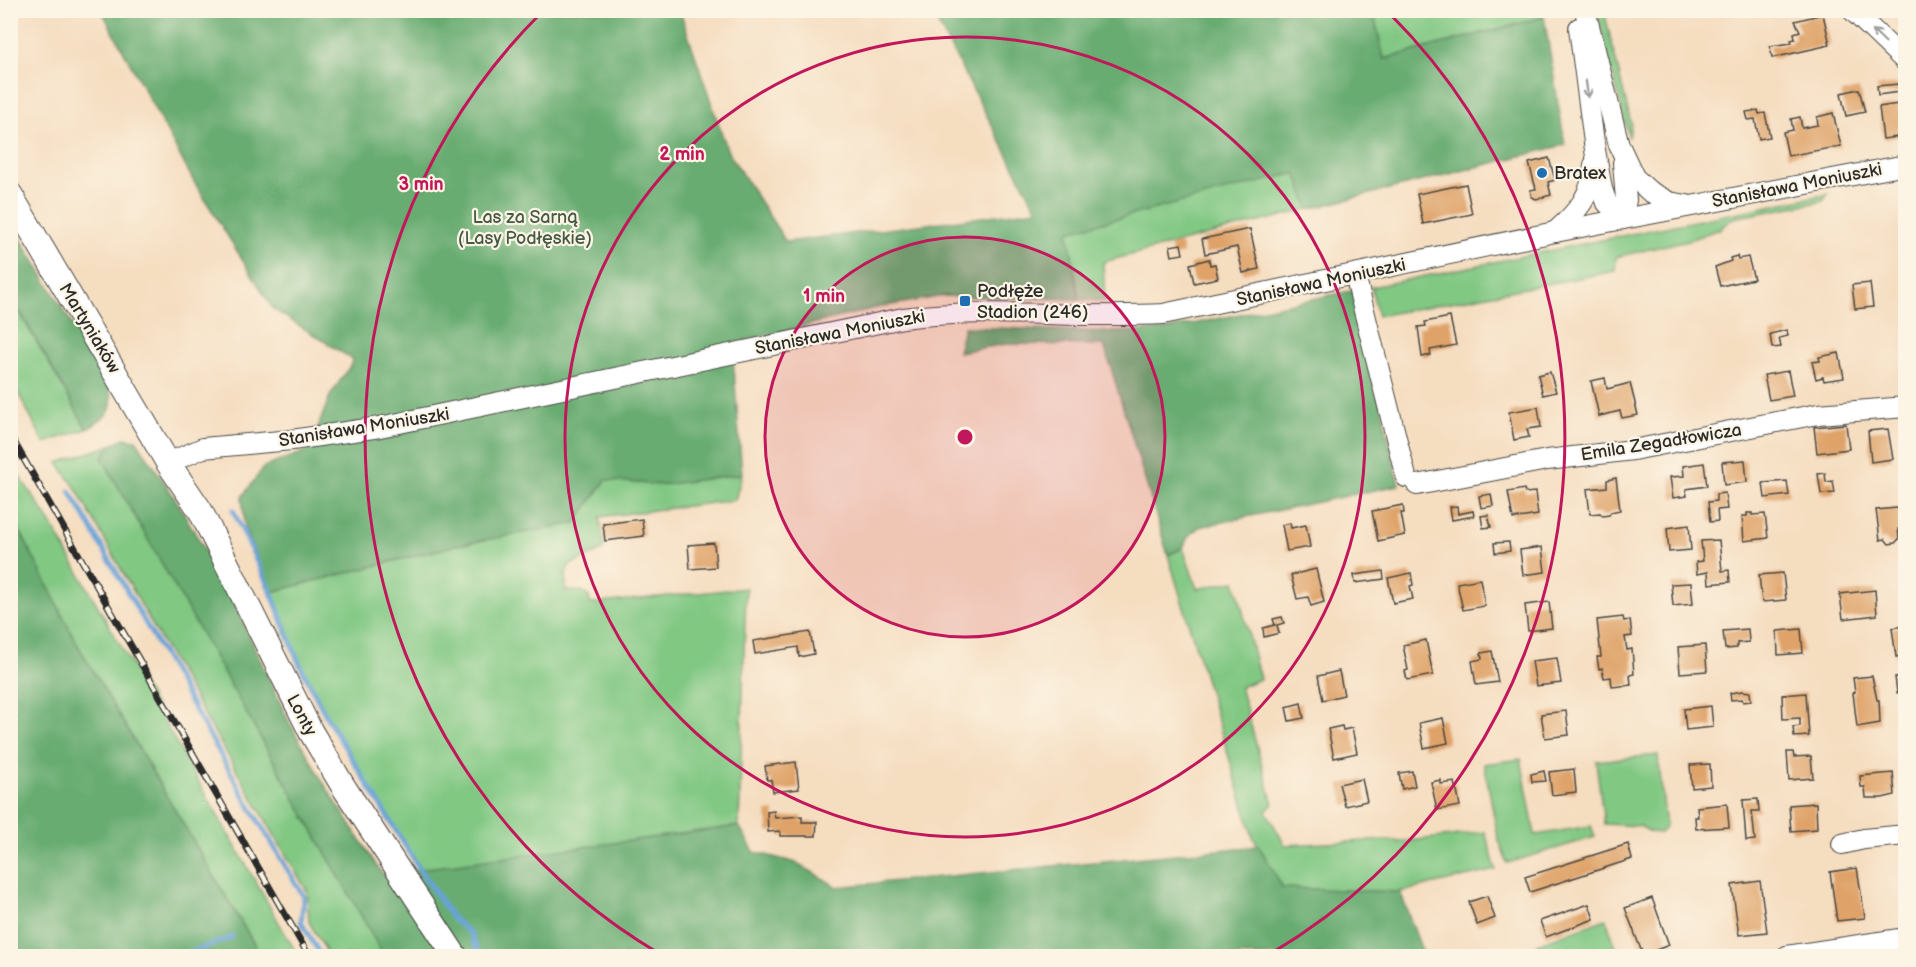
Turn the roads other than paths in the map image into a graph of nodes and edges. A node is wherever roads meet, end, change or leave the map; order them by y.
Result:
1 (1576, 10) edge
2 (1585, 10) edge
3 (1860, 13) edge
4 (1905, 62) edge
5 (1619, 146) junction
6 (1595, 150) junction
7 (1905, 165) edge
8 (10, 194) edge
9 (1693, 206) junction
10 (1622, 219) junction
11 (1555, 232) junction
12 (1355, 275) junction
13 (1905, 407) edge
14 (168, 463) junction
15 (1905, 835) edge
16 (1842, 844) dead end
17 (1905, 938) edge
18 (455, 957) edge
19 (1787, 957) edge

1 -> 6 street
2 - 5 street
4 -> 3 street
5 - 9 street
5 - 10 street
6 - 10 street
6 - 11 street
7 - 9 street, Stanisława Moniuszki
8 - 14 main road, Martyniaków
9 - 10 street, Stanisława Moniuszki
10 - 11 street, Stanisława Moniuszki
11 - 12 street, Stanisława Moniuszki
12 - 13 street, Emila Zegadłowicza
12 - 14 street, Stanisława Moniuszki
14 - 18 main road, Lonty
15 - 16 street
17 - 19 street

